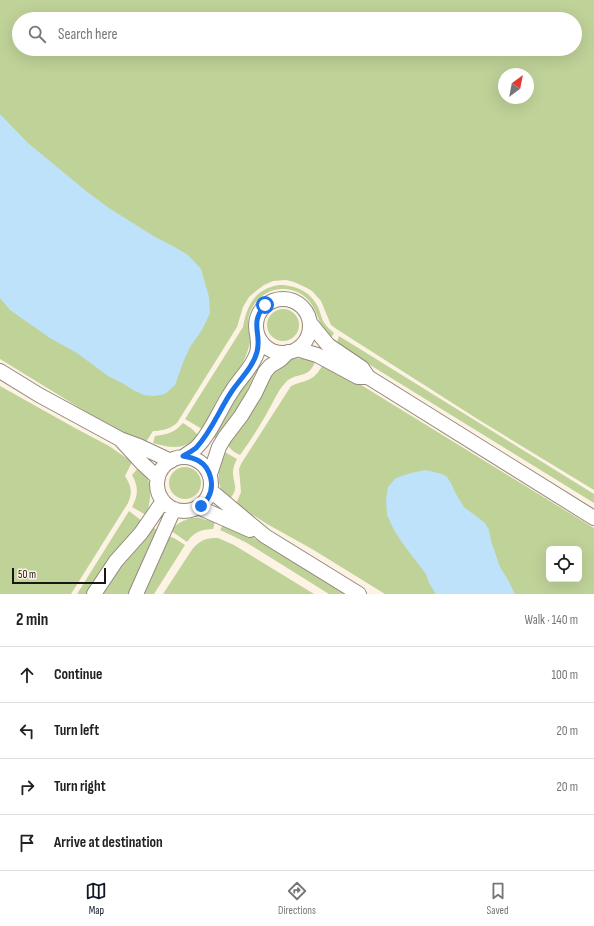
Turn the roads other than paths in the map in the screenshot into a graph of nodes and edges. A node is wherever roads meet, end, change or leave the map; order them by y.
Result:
1 (310, 324) junction
2 (258, 334) junction
3 (292, 351) junction
4 (0, 371) edge
5 (368, 377) junction
6 (120, 439) junction
7 (177, 459) junction
8 (210, 474) junction
9 (158, 478) junction
10 (211, 491) junction
11 (169, 505) junction
12 (198, 507) junction
13 (594, 518) edge
14 (265, 536) junction
15 (94, 594) edge
16 (136, 594) edge
17 (359, 594) edge

1 - 2 street
1 - 3 street
1 - 5 street
2 - 3 street
2 - 7 street
3 - 5 street
3 - 8 street
4 - 6 street
5 - 13 street
6 - 7 street
6 - 9 street
7 - 8 street
7 - 9 street
8 - 10 street
9 - 11 street
10 - 12 street
10 - 14 street
11 - 12 street
11 - 15 street
11 - 16 street
12 - 14 street
14 - 17 street

